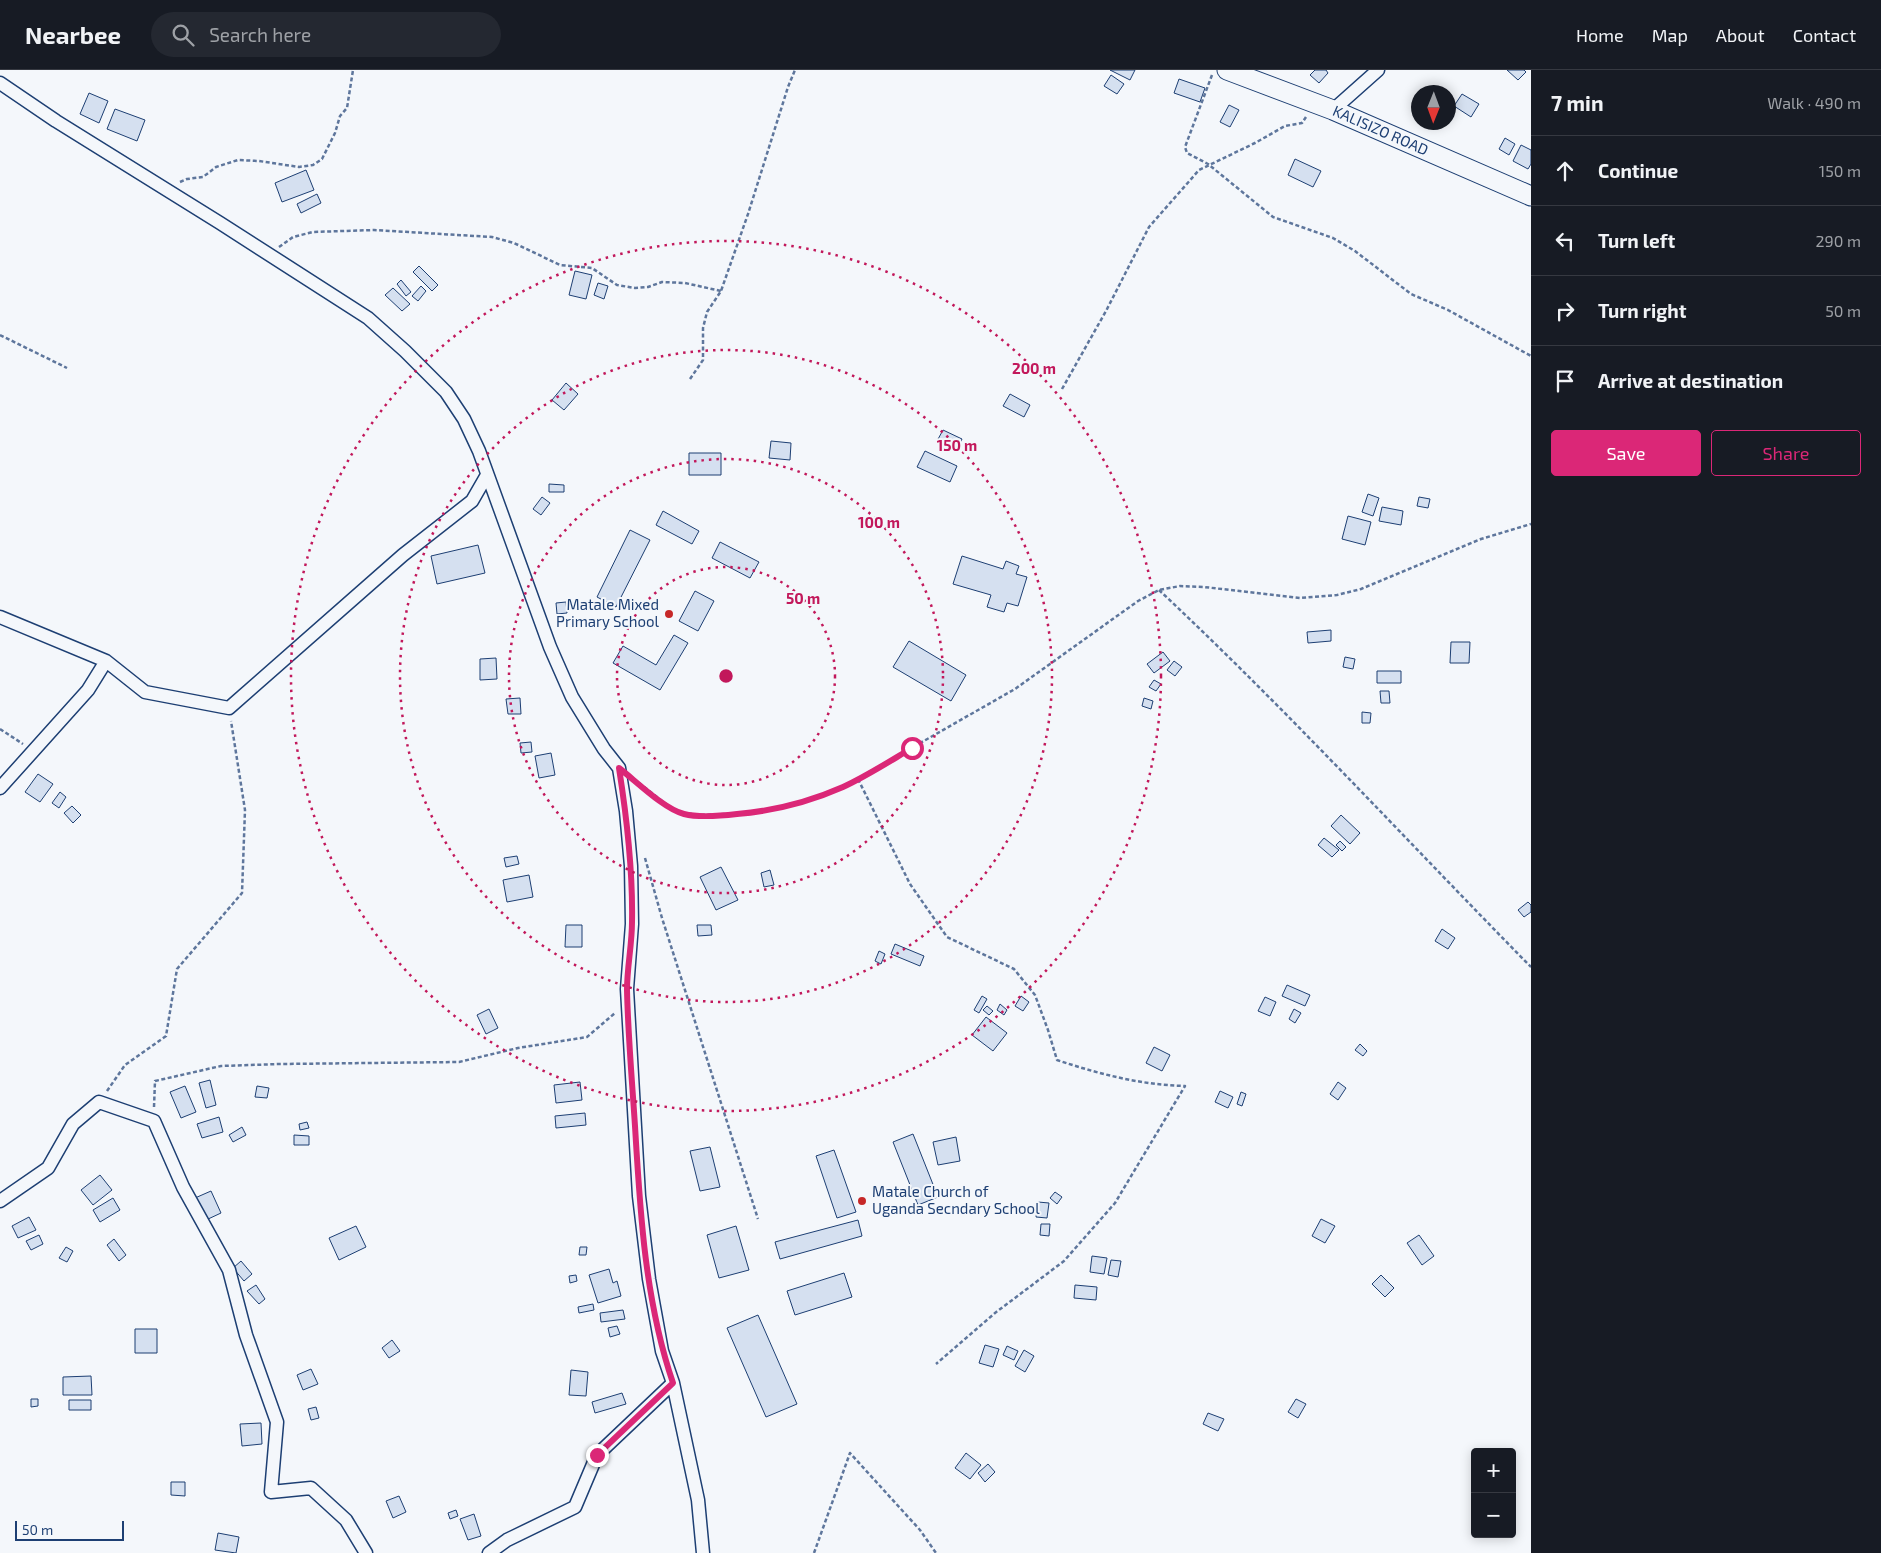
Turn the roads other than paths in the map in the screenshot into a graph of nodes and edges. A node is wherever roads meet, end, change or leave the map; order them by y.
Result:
1 (1227, 70) edge
2 (1378, 70) edge
3 (0, 83) edge
4 (1324, 106) junction
5 (1531, 196) edge
6 (487, 475) junction
7 (0, 617) edge
8 (106, 661) junction
9 (0, 788) edge
10 (0, 1201) edge
11 (673, 1383) junction
12 (366, 1553) edge
13 (489, 1553) edge
14 (703, 1553) edge

1 - 4 street, KALISIZO ROAD
2 - 4 street
3 - 6 street
4 - 5 street, KALISIZO ROAD
6 - 8 street
6 - 11 street
7 - 8 street
8 - 9 street
10 - 12 street
11 - 13 street
11 - 14 street

